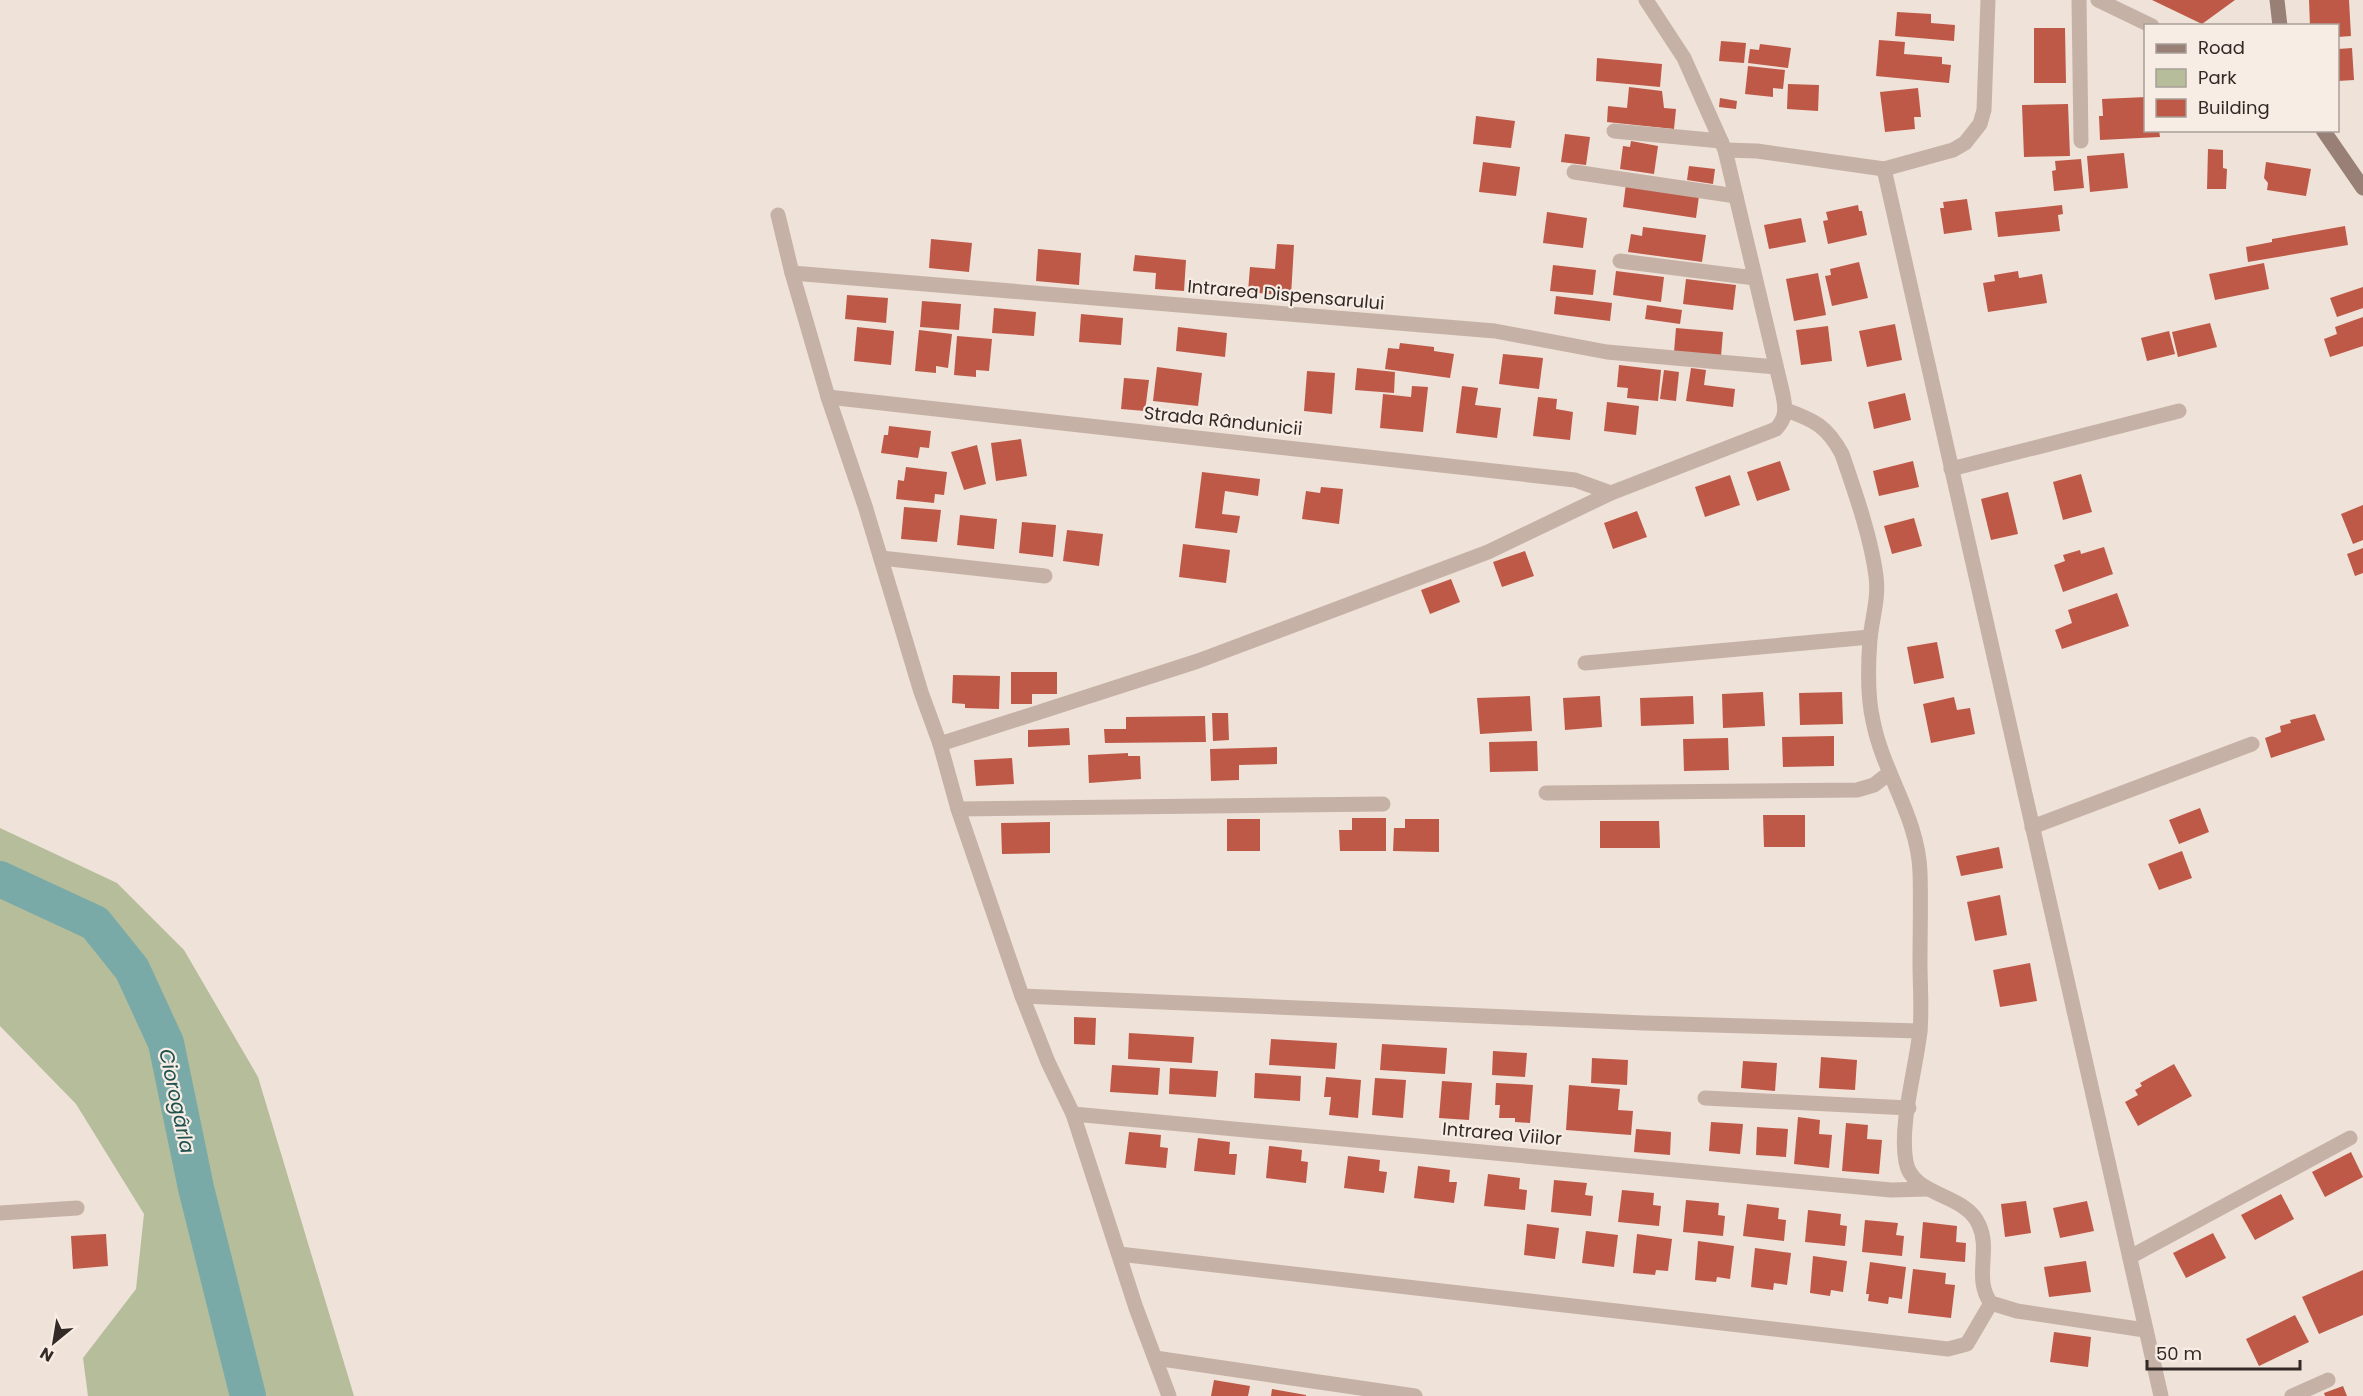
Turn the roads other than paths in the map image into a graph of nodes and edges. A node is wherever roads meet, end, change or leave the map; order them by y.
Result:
1 (1646, 0) edge
2 (1988, 0) edge
3 (2079, 0) edge
4 (2098, 0) edge
5 (2277, 0) edge
6 (2148, 24) edge
7 (2280, 24) edge
8 (1614, 131) dead end
9 (2325, 132) edge
10 (2081, 141) dead end
11 (1723, 145) junction
12 (2345, 159) junction
13 (2363, 160) edge
14 (1884, 169) junction
15 (1574, 172) dead end
16 (2363, 188) edge
17 (1736, 196) junction
18 (778, 215) dead end
19 (1620, 261) dead end
20 (792, 273) junction
21 (1755, 278) junction
22 (1776, 367) junction
23 (828, 397) junction
24 (1786, 410) junction
25 (2180, 411) dead end
26 (1951, 469) junction
27 (1611, 493) junction
28 (881, 558) junction
29 (1045, 576) dead end
30 (1870, 637) junction
31 (1585, 663) dead end
32 (940, 744) junction
33 (2252, 744) dead end
34 (1888, 774) junction
35 (1546, 793) dead end
36 (1383, 804) dead end
37 (958, 810) junction
38 (2032, 827) junction
39 (1022, 996) junction
40 (1920, 1031) junction
41 (1705, 1098) dead end
42 (1909, 1108) junction
43 (1073, 1114) junction
44 (2350, 1138) dead end
45 (1928, 1189) junction
46 (77, 1208) dead end
47 (0, 1212) edge
48 (1119, 1254) junction
49 (2130, 1257) junction
50 (1991, 1303) junction
51 (2145, 1329) junction
52 (1155, 1358) junction
53 (2328, 1380) dead end
54 (1169, 1396) edge
55 (1415, 1396) edge
56 (2161, 1396) edge
57 (2292, 1396) edge

1 - 11 street
2 - 14 street
3 - 10 street
4 - 6 street
5 - 7 main road
8 - 11 street
9 - 12 main road
11 - 14 street
11 - 17 street
12 - 13 main road
12 - 16 main road
14 - 26 street
15 - 17 street
17 - 21 street
18 - 20 street
19 - 21 street
20 - 22 street, Intrarea Dispensarului
20 - 23 street
21 - 22 street
22 - 24 street
23 - 27 street, Strada Rândunicii
23 - 28 street
24 - 27 street
24 - 30 street
25 - 26 street
26 - 38 street
27 - 32 street
28 - 29 street
28 - 32 street
30 - 31 street
30 - 34 street
32 - 37 street
33 - 38 street
34 - 35 street
34 - 40 street
36 - 37 street
37 - 39 street
38 - 49 street
39 - 40 street
39 - 43 street
40 - 42 street
41 - 42 street
42 - 45 street
43 - 45 street, Intrarea Viilor
43 - 48 street
44 - 49 street
45 - 50 street
46 - 47 street
48 - 50 street
48 - 52 street
49 - 51 street
50 - 51 street
51 - 56 street
52 - 54 street
52 - 55 street
53 - 57 street

